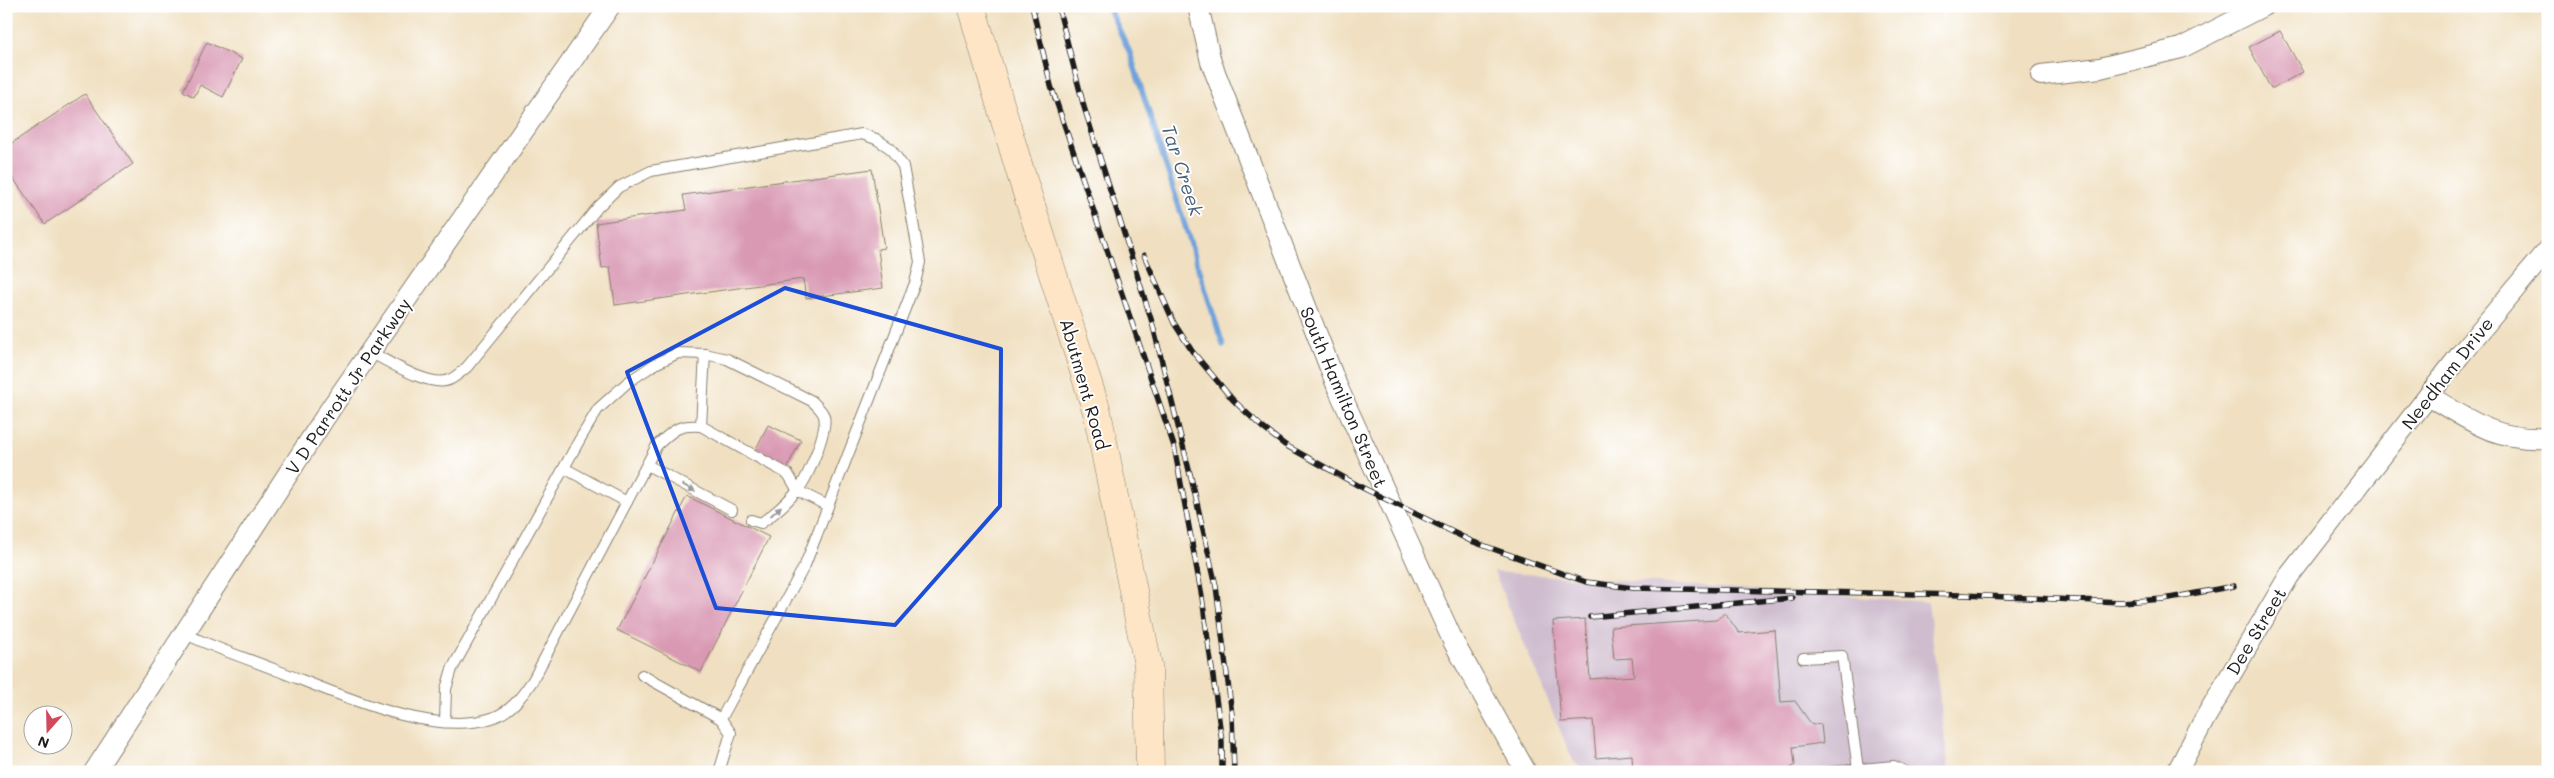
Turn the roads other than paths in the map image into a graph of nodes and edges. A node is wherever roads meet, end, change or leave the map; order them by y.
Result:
1 (610, 6) edge
2 (971, 6) edge
3 (1198, 6) edge
4 (2263, 6) edge
5 (2234, 13) edge
6 (2041, 75) dead end
7 (2548, 248) edge
8 (370, 352) junction
9 (705, 354) junction
10 (2429, 396) junction
11 (701, 426) junction
12 (2548, 438) edge
13 (647, 465) junction
14 (564, 468) junction
15 (798, 491) junction
16 (2348, 499) joint
17 (627, 502) junction
18 (828, 506) junction
19 (732, 510) dead end
20 (751, 520) dead end
21 (184, 633) junction
22 (1803, 658) dead end
23 (642, 675) dead end
24 (721, 719) junction
25 (445, 721) junction
26 (1858, 769) junction
27 (94, 772) edge
28 (718, 772) edge
29 (1150, 772) edge
30 (1526, 772) edge
31 (1830, 772) edge
32 (1906, 772) edge
33 (2178, 772) edge

1 - 8 street, V D Parrott Jr Parkway
2 - 29 main road, Abutment Road
3 - 30 street, South Hamilton Street
4 - 5 street
5 - 6 street
7 - 10 street, Needham Drive
8 - 18 lane
8 - 21 street, V D Parrott Jr Parkway
9 - 11 lane
9 - 14 lane
9 - 15 lane
10 - 12 street
10 - 16 street, Needham Drive
11 - 13 lane
11 - 15 lane
13 - 17 lane
13 -> 19 lane
14 - 17 lane
14 - 25 lane
15 - 18 lane
20 -> 15 lane
16 - 33 street, Dee Street
17 - 25 lane
18 - 24 lane
21 - 25 lane
21 - 27 street, V D Parrott Jr Parkway
22 - 26 lane
23 - 24 lane
24 - 28 lane
26 - 31 lane
26 - 32 lane

